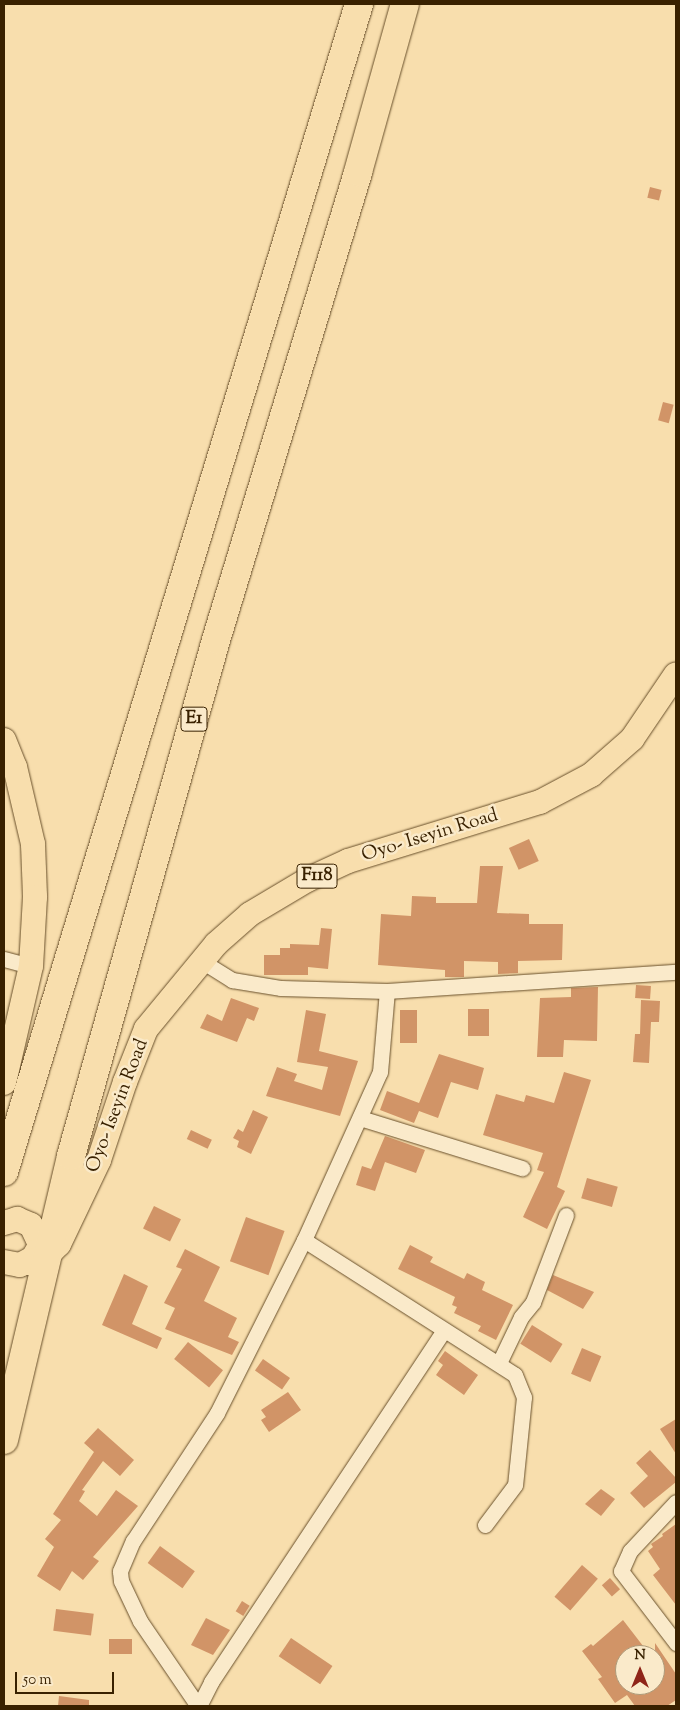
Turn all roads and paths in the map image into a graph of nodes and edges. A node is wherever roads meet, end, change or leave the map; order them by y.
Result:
1 (359, 4) edge
2 (405, 4) edge
3 (676, 674) edge
4 (4, 740) edge
5 (4, 959) edge
6 (200, 960) junction
7 (31, 966) junction
8 (676, 972) edge
9 (386, 991) junction
10 (4, 1083) edge
11 (360, 1118) junction
12 (522, 1168) dead end
13 (4, 1172) edge
14 (566, 1214) dead end
15 (33, 1230) edge
16 (304, 1240) junction
17 (4, 1262) edge
18 (444, 1332) junction
19 (499, 1363) junction
20 (4, 1440) edge
21 (676, 1502) edge
22 (485, 1525) dead end
23 (676, 1643) edge
24 (199, 1706) edge

1 - 13 highway
2 - 15 highway, E1
3 - 6 main road, Oyo- Iseyin Road / F118
4 - 7 main road
5 - 7 street
6 - 9 street
6 - 15 main road, Oyo- Iseyin Road / F118
7 - 10 main road
8 - 9 street
9 - 11 street
11 - 12 street
11 - 16 street
14 - 19 street
15 - 17 main road
15 - 20 highway, E1
16 - 18 street
16 - 24 street
18 - 19 street
18 - 24 street
19 - 22 street
21 - 23 street

